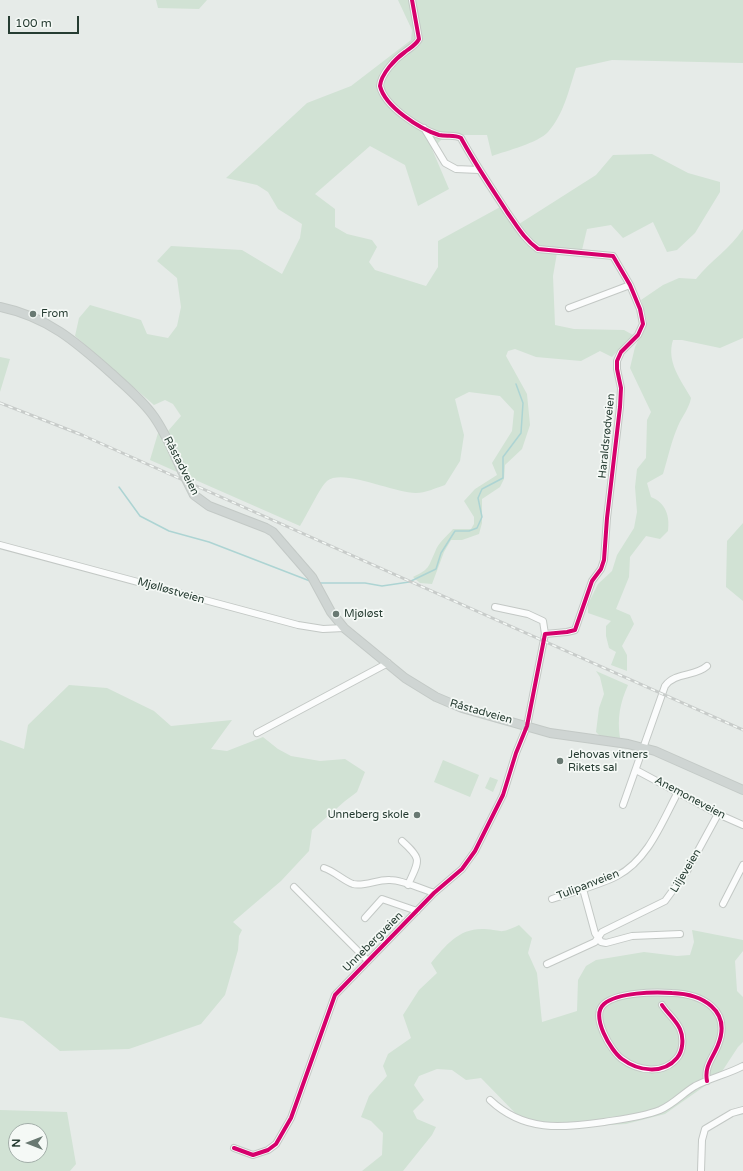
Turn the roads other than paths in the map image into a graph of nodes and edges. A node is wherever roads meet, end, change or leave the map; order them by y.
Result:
1 (412, 0) edge
2 (424, 128) junction
3 (479, 170) junction
4 (630, 285) junction
5 (0, 307) edge
6 (569, 308) dead end
7 (0, 545) edge
8 (495, 607) dead end
9 (344, 628) junction
10 (545, 634) junction
11 (388, 663) junction
12 (707, 666) dead end
13 (527, 726) junction
14 (257, 733) dead end
15 (644, 748) junction
16 (636, 770) junction
17 (743, 790) edge
18 (678, 792) junction
19 (623, 805) dead end
20 (718, 814) junction
21 (743, 825) edge
22 (402, 841) dead end
23 (743, 865) edge
24 (324, 868) dead end
25 (408, 885) junction
26 (294, 887) dead end
27 (583, 889) junction
28 (434, 893) junction
29 (552, 899) dead end
30 (723, 904) dead end
31 (417, 911) junction
32 (365, 918) dead end
33 (680, 934) dead end
34 (598, 937) junction
35 (367, 960) junction
36 (547, 964) dead end
37 (662, 1005) dead end
38 (743, 1066) edge
39 (706, 1081) junction
40 (490, 1100) dead end
41 (743, 1110) edge
42 (234, 1148) dead end
43 (701, 1171) edge

1 - 2 street, Haraldsrødveien
2 - 3 street, Haraldsrødveien
2 - 3 street
3 - 4 street, Haraldsrødveien
4 - 6 street
4 - 10 street, Haraldsrødveien
5 - 9 main road, Råstadveien, bridge
7 - 9 street, Mjølløstveien
8 - 10 street
9 - 11 main road, Råstadveien
10 - 13 street
11 - 13 main road, Råstadveien
11 - 14 street
12 - 15 street
13 - 15 main road, Råstadveien
13 - 28 street, Unnebergveien
15 - 16 street
15 - 17 main road, Råstadveien
16 - 18 street, Anemoneveien
16 - 19 street
18 - 20 street, Anemoneveien
18 - 27 street, Tulipanveien
20 - 21 street, Anemoneveien
20 - 34 street, Liljeveien
22 - 25 street
23 - 30 street
24 - 25 street
25 - 28 street
26 - 35 street, Unnebergveien
27 - 29 street, Tulipanveien
27 - 34 street
28 - 31 street, Unnebergveien
31 - 32 street, Unnebergveien
31 - 35 street, Unnebergveien
33 - 34 street
34 - 36 street, Liljeveien
35 - 42 street, Unnebergveien
37 - 39 street
38 - 39 street
39 - 40 street
41 - 43 street

